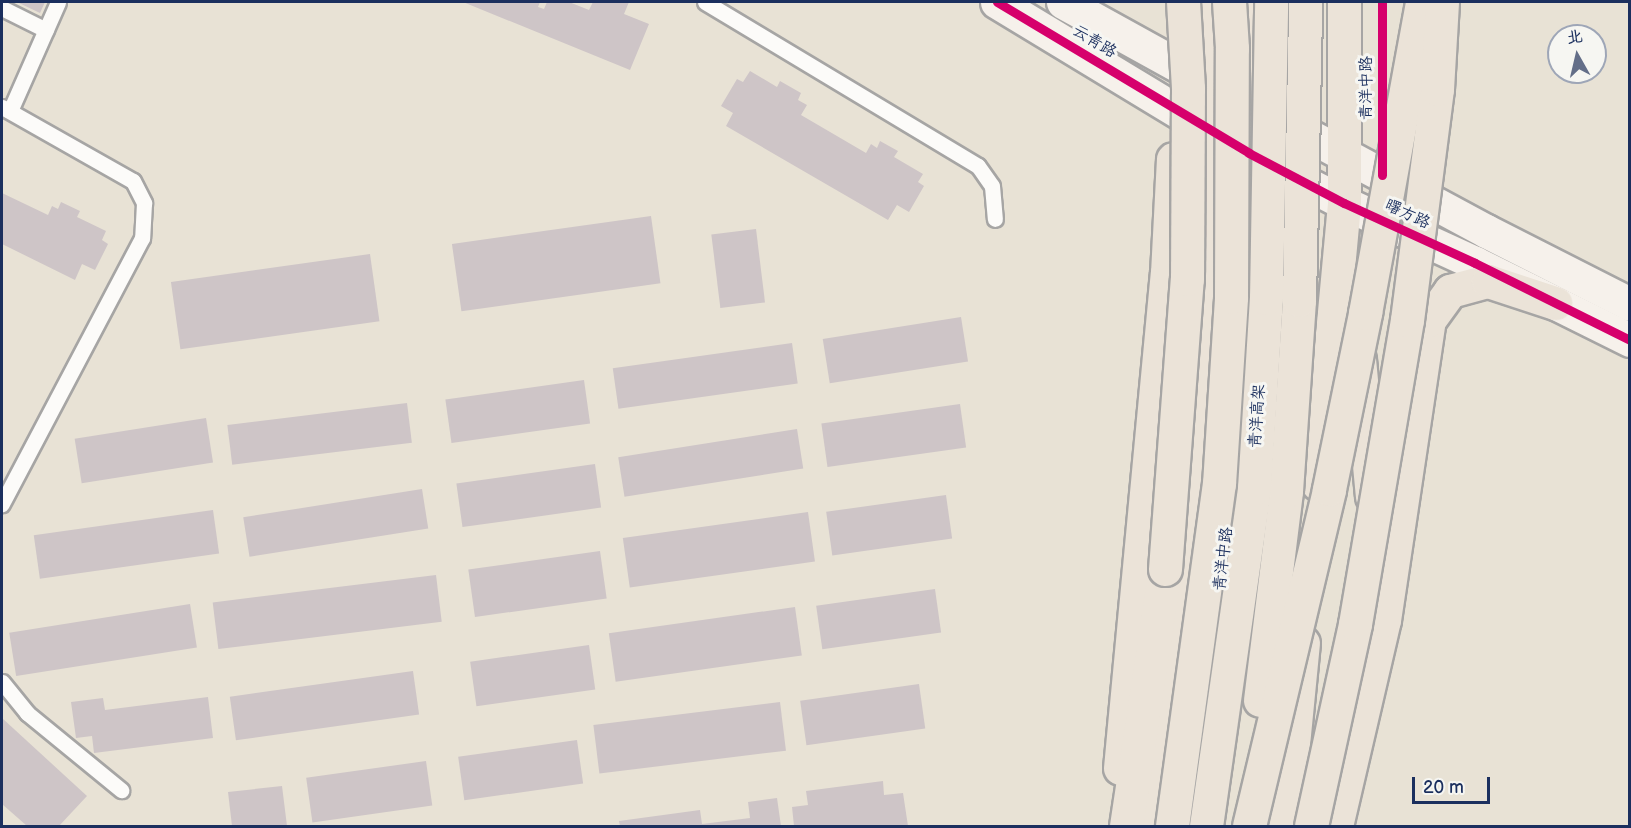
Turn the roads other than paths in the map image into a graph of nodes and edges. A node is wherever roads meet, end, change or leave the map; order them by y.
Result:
1 (58, 2) edge
2 (705, 2) edge
3 (997, 2) edge
4 (1063, 2) edge
5 (1183, 2) edge
6 (1191, 2) edge
7 (1208, 2) edge
8 (1229, 2) edge
9 (1246, 2) edge
10 (1271, 2) edge
11 (1305, 2) edge
12 (1344, 2) edge
13 (1422, 2) edge
14 (1442, 2) edge
15 (2, 8) edge
16 (46, 30) junction
17 (1196, 75) junction
18 (1248, 103) junction
19 (6, 109) edge
20 (1176, 110) junction
21 (1211, 132) junction
22 (1249, 153) junction
23 (1344, 155) junction
24 (1344, 203) junction
25 (995, 219) dead end
26 (1555, 303) junction
27 (1629, 304) edge
28 (1629, 340) edge
29 (2, 504) edge
30 (1384, 620) junction
31 (2, 682) edge
32 (121, 790) dead end
33 (1115, 826) edge
34 (1126, 826) edge
35 (1147, 826) edge
36 (1172, 826) edge
37 (1188, 826) edge
38 (1206, 826) edge
39 (1244, 826) edge
40 (1249, 826) edge
41 (1285, 826) edge
42 (1311, 826) edge
43 (1336, 826) edge

1 - 16 lane
2 - 25 lane
3 - 20 street, 云青路
4 - 17 street, 云青路
5 - 34 main road, bridge
6 - 17 main road
7 - 17 main road
8 - 36 main road, bridge
9 - 18 main road, 青洋中路
10 - 38 main road, 青洋高架, bridge
11 - 39 main road, 青洋高架, bridge
12 - 23 main road, 青洋中路
13 - 40 main road, bridge
14 - 42 main road, bridge
15 - 16 lane
16 - 19 lane
17 - 18 street, 曙方路
17 - 20 main road
17 - 21 main road
18 - 22 main road, 青洋中路
18 - 23 street, 曙方路
19 - 29 lane
20 - 21 street, 曙方路
20 - 33 main road
21 - 22 street, 曙方路
21 - 35 main road
22 - 24 street, 曙方路
22 - 37 main road, 青洋中路
23 - 24 main road, 青洋中路
23 - 27 street, 曙方路
24 - 26 street, 曙方路
24 - 30 main road
24 - 41 main road, 青洋中路
26 - 28 street, 曙方路
26 - 30 main road
30 - 43 main road
31 - 32 lane

